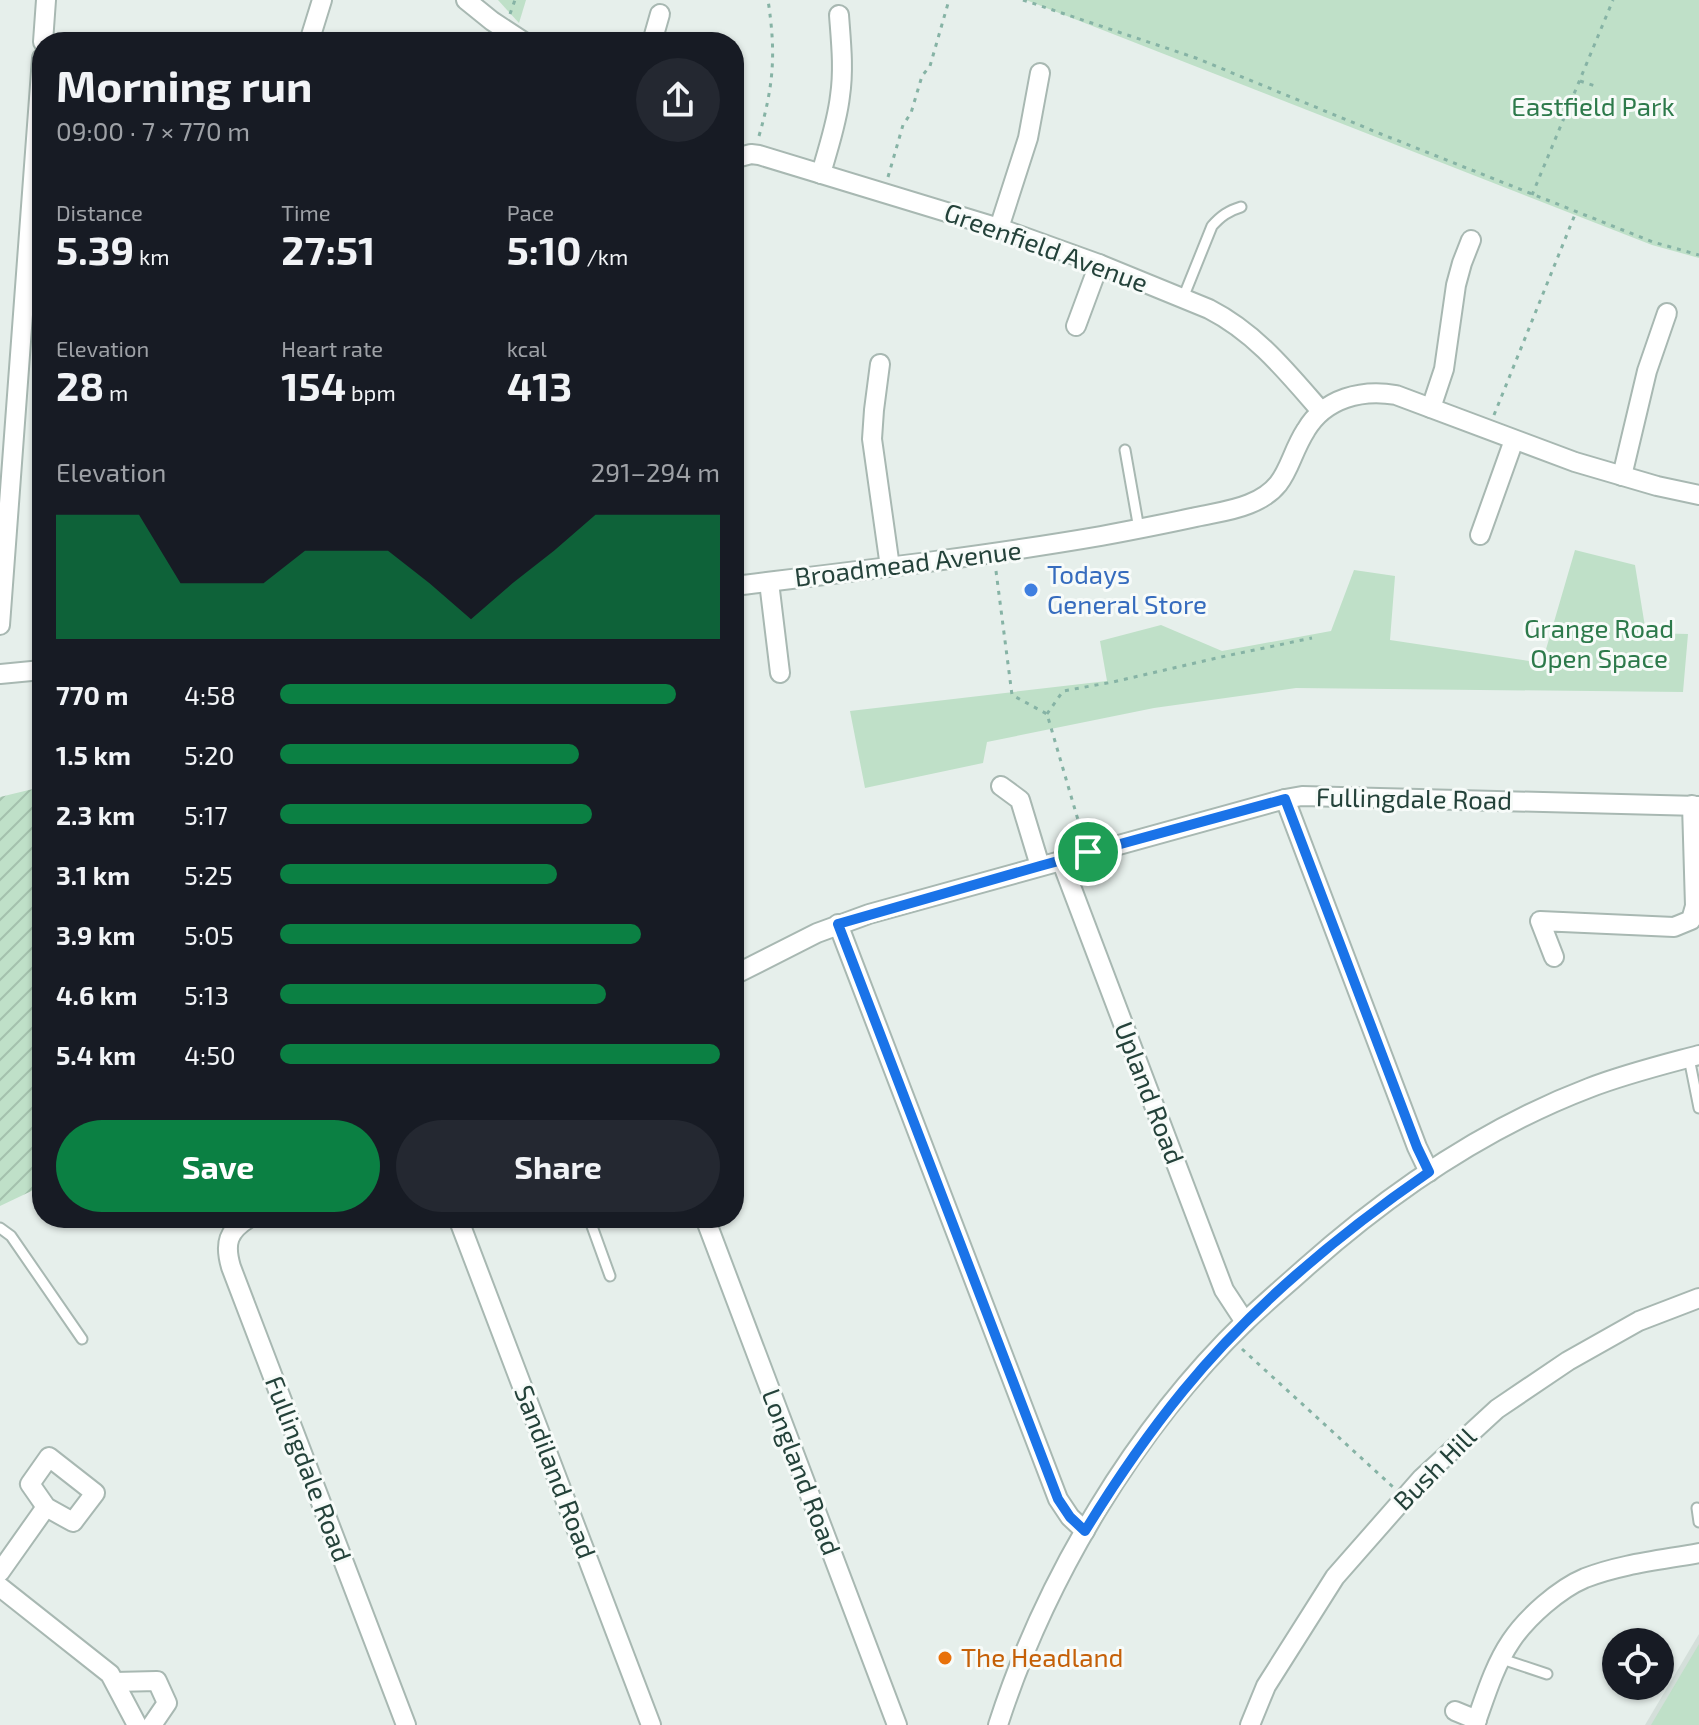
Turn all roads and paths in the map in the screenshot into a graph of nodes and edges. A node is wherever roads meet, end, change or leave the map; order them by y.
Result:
1 (46, 0) edge
2 (322, 0) edge
3 (466, 0) edge
4 (768, 0) edge
5 (949, 0) edge
6 (1023, 0) edge
7 (1613, 0) edge
8 (660, 14) dead end
9 (839, 15) dead end
10 (44, 32) edge
11 (312, 32) edge
12 (509, 32) edge
13 (655, 32) edge
14 (1040, 73) dead end
15 (1580, 81) junction
16 (1595, 86) dead end
17 (744, 145) edge
18 (744, 158) edge
19 (821, 174) junction
20 (32, 184) edge
21 (884, 192) junction
22 (1532, 195) junction
23 (1241, 207) dead end
24 (1576, 212) junction
25 (999, 228) junction
26 (1471, 240) dead end
27 (1699, 255) edge
28 (1099, 264) junction
29 (1183, 298) junction
30 (1667, 313) dead end
31 (1076, 326) dead end
32 (880, 364) dead end
33 (1431, 408) junction
34 (1321, 411) junction
35 (1488, 430) junction
36 (1514, 440) junction
37 (1125, 450) dead end
38 (1622, 476) junction
39 (1699, 495) edge
40 (1139, 529) junction
41 (1480, 535) dead end
42 (994, 554) junction
43 (2, 564) edge
44 (890, 567) junction
45 (769, 582) junction
46 (744, 585) edge
47 (0, 625) edge
48 (1312, 638) dead end
49 (32, 671) edge
50 (780, 673) dead end
51 (0, 674) edge
52 (1047, 714) junction
53 (1001, 786) dead end
54 (1285, 799) junction
55 (1695, 806) edge
56 (1088, 852) junction
57 (1061, 860) junction
58 (1040, 866) junction
59 (838, 924) junction
60 (1554, 957) dead end
61 (744, 970) edge
62 (1694, 1056) edge
63 (1699, 1108) edge
64 (1429, 1172) junction
65 (0, 1228) edge
66 (237, 1228) edge
67 (462, 1228) edge
68 (593, 1228) edge
69 (709, 1228) edge
70 (610, 1276) dead end
71 (1699, 1298) edge
72 (1245, 1322) junction
73 (1231, 1338) junction
74 (82, 1339) dead end
75 (1405, 1498) junction
76 (46, 1507) dead end
77 (1697, 1508) dead end
78 (1699, 1522) edge
79 (1085, 1531) junction
80 (1699, 1553) edge
81 (0, 1572) edge
82 (0, 1587) edge
83 (1502, 1659) junction
84 (1547, 1674) dead end
85 (115, 1682) junction
86 (1456, 1718) edge
87 (1476, 1722) edge
88 (137, 1725) edge
89 (152, 1725) edge
90 (406, 1725) edge
91 (651, 1725) edge
92 (897, 1725) edge
93 (998, 1725) edge
94 (1250, 1725) edge

1 - 10 street
2 - 11 street
3 - 12 street
4 - 17 path
5 - 21 path
6 - 22 path
7 - 15 path
8 - 13 street
9 - 19 street
14 - 25 street
15 - 16 path
15 - 22 path
18 - 19 street, Greenfield Avenue
19 - 21 street, Greenfield Avenue
20 - 43 street
21 - 25 street, Greenfield Avenue
22 - 24 path
23 - 29 lane
24 - 27 path
24 - 35 path
25 - 28 street, Greenfield Avenue
26 - 33 street
28 - 29 street, Greenfield Avenue
28 - 31 street
29 - 34 street, Greenfield Avenue
30 - 38 street
32 - 44 street
33 - 34 street
33 - 35 street
34 - 40 street, Broadmead Avenue
35 - 36 street
36 - 38 street
36 - 41 street
37 - 40 lane
38 - 39 street
40 - 42 street, Broadmead Avenue
42 - 44 street, Broadmead Avenue
42 - 52 path
43 - 47 street
44 - 45 street, Broadmead Avenue
45 - 46 street, Broadmead Avenue
45 - 50 street
48 - 52 path
49 - 51 street
52 - 56 path
53 - 58 street
54 - 55 street, Fullingdale Road
54 - 56 street, Fullingdale Road
54 - 64 street
55 - 60 street, Fullingdale Road
56 - 57 street, Fullingdale Road
57 - 58 street, Fullingdale Road
57 - 72 street, Upland Road
58 - 59 street, Fullingdale Road
59 - 61 street, Fullingdale Road
59 - 79 street
62 - 63 lane
62 - 64 street
64 - 72 street
65 - 74 lane
66 - 90 street, Fullingdale Road
67 - 91 street, Sandiland Road
68 - 70 lane
69 - 92 street, Longland Road
71 - 75 street, Bush Hill
72 - 73 street
73 - 75 path
73 - 79 street
75 - 94 street, Bush Hill
76 - 81 street
77 - 78 lane
79 - 93 street
80 - 83 street
82 - 85 street
83 - 84 lane
83 - 87 street
85 - 88 street
85 - 89 street
86 - 87 street

